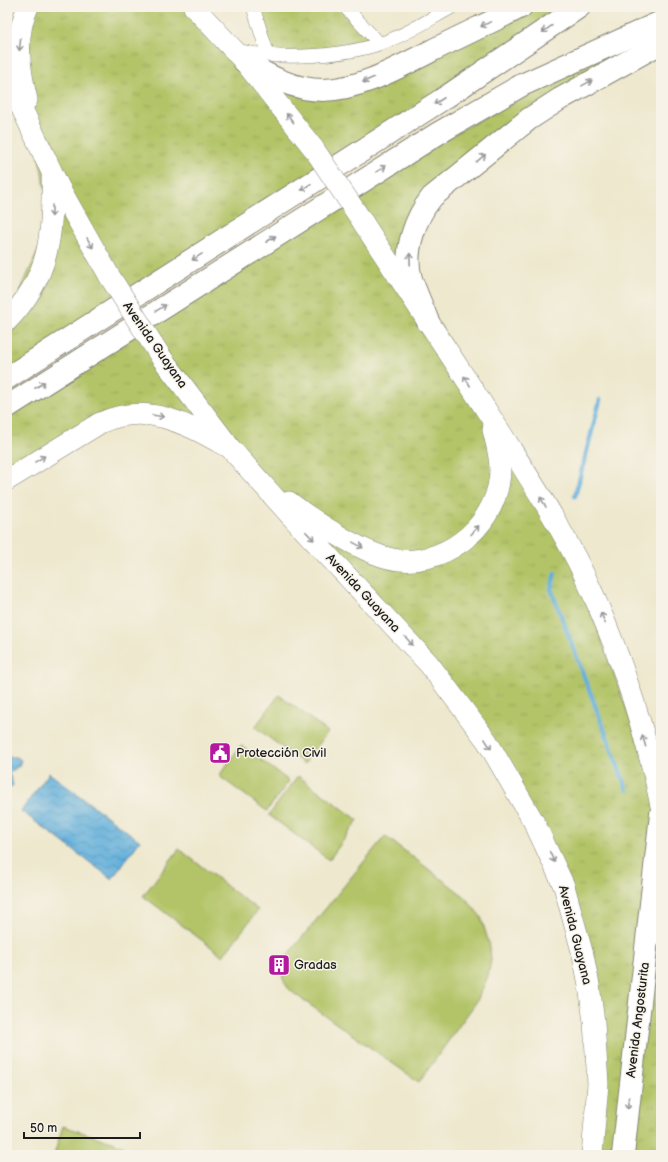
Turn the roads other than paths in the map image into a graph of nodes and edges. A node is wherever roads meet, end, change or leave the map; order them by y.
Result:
1 (28, 7) edge
2 (183, 7) edge
3 (194, 7) edge
4 (253, 7) edge
5 (346, 7) edge
6 (452, 7) edge
7 (520, 7) edge
8 (579, 7) edge
9 (661, 22) edge
10 (379, 43) junction
11 (661, 43) edge
12 (238, 55) junction
13 (268, 55) junction
14 (7, 77) edge
15 (40, 150) junction
16 (52, 172) junction
17 (7, 321) edge
18 (428, 322) junction
19 (7, 378) edge
20 (7, 407) edge
21 (488, 413) junction
22 (232, 449) junction
23 (256, 476) junction
24 (7, 480) edge
25 (661, 806) edge
26 (661, 814) edge
27 (592, 1155) edge
28 (623, 1155) edge

1 -> 15 main road
2 - 12 main road
3 - 12 main road
4 - 13 street
5 - 10 street
6 - 10 street
7 -> 12 highway
8 -> 19 highway
20 -> 9 highway
10 - 13 street
18 -> 11 highway
12 - 13 street
18 -> 12 main road, bridge
14 - 15 main road, Avenida Guayana
15 - 16 main road, Avenida Guayana
16 -> 17 main road
16 -> 22 main road, Avenida Guayana, bridge
21 -> 18 main road
23 -> 21 main road
25 -> 21 main road
22 - 23 main road, Avenida Guayana
24 -> 22 main road
23 -> 27 main road, Avenida Guayana
26 -> 28 highway, Avenida Angosturita

